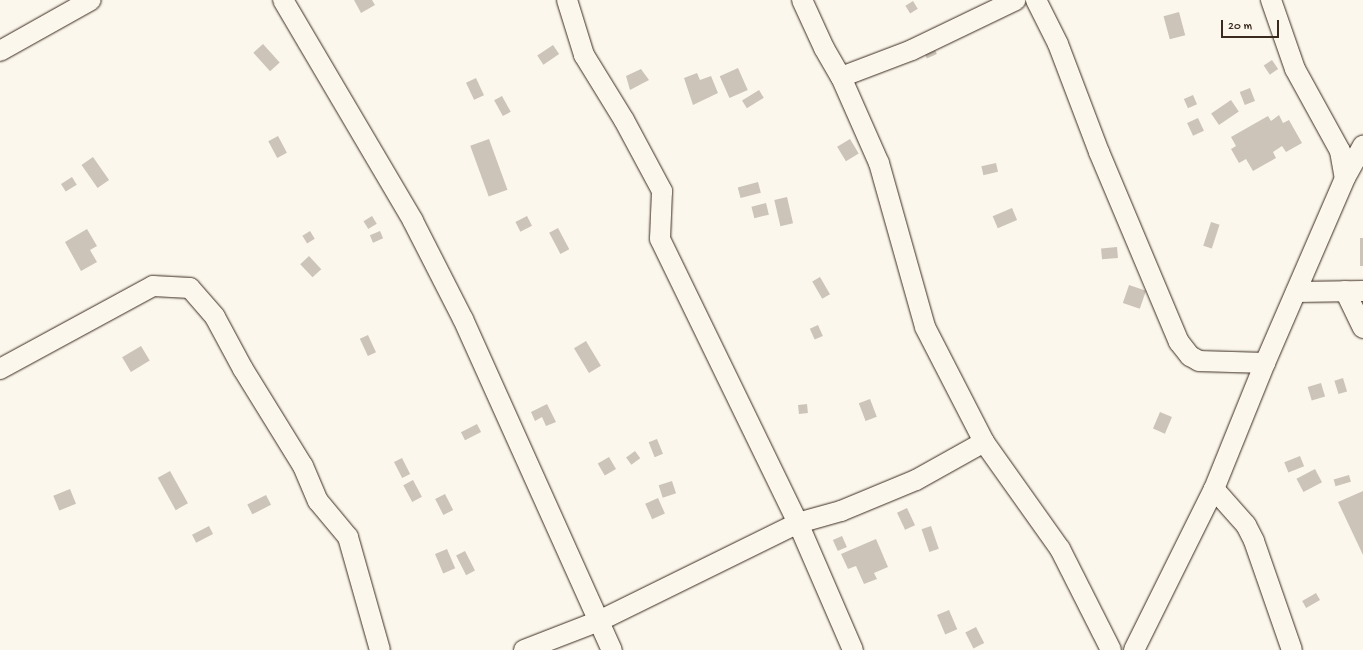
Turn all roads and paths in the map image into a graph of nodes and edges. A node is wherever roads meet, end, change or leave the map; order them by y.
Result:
1 (91, 0) edge
2 (283, 0) edge
3 (567, 0) edge
4 (802, 0) edge
5 (1016, 0) edge
6 (1036, 0) edge
7 (1272, 0) edge
8 (0, 51) edge
9 (841, 76) junction
10 (1363, 146) edge
11 (1345, 178) junction
12 (1354, 291) edge
13 (1296, 292) junction
14 (1363, 328) edge
15 (1265, 363) junction
16 (0, 369) edge
17 (984, 442) junction
18 (1214, 488) junction
19 (798, 523) junction
20 (599, 621) junction
21 (380, 650) edge
22 (524, 650) edge
23 (612, 650) edge
24 (853, 650) edge
25 (1111, 650) edge
26 (1134, 650) edge
27 (1292, 650) edge

1 - 8 street
2 - 20 street
3 - 19 street
4 - 9 street
5 - 9 street
6 - 15 street
7 - 11 street
9 - 17 street
10 - 11 street
11 - 13 street
12 - 13 street
12 - 14 street
13 - 15 street
15 - 18 street
16 - 21 street
17 - 19 street
17 - 25 street
18 - 26 street
18 - 27 street
19 - 20 street
19 - 24 street
20 - 22 street
20 - 23 street

